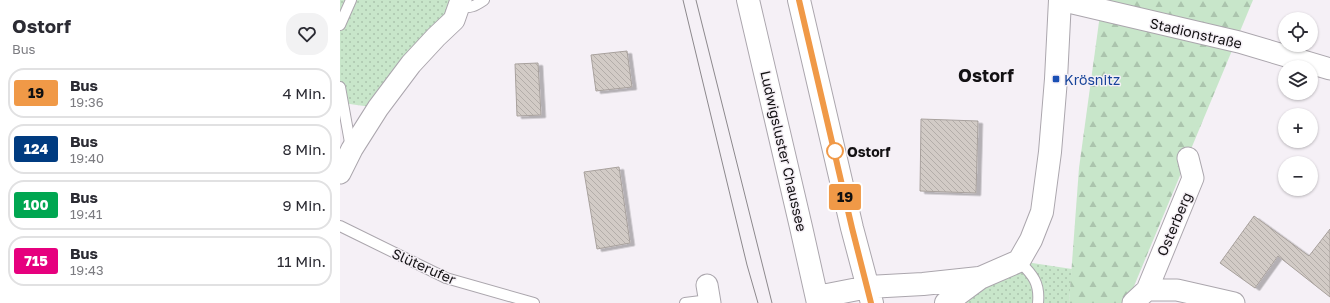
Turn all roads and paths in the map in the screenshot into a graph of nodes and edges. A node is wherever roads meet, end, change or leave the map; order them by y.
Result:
1 (350, 0) edge
2 (484, 0) edge
3 (748, 0) edge
4 (800, 0) edge
5 (1060, 0) edge
6 (460, 3) edge
7 (340, 25) edge
8 (1330, 69) edge
9 (340, 87) edge
10 (352, 149) junction
11 (1188, 158) dead end
12 (340, 174) edge
13 (340, 226) edge
14 (1019, 261) junction
15 (980, 278) junction
16 (870, 295) edge
17 (709, 296) edge
18 (1140, 296) edge
19 (817, 300) edge
20 (534, 303) edge
21 (685, 303) edge
22 (946, 303) edge
23 (1038, 303) edge
24 (1234, 303) edge

1 - 7 lane
2 - 6 lane
3 - 19 street, Ludwigsluster Chaussee
4 - 16 street
5 - 8 street, Stadionstraße
5 - 14 street
6 - 10 street
9 - 10 lane
10 - 12 street
11 - 18 street, Osterberg
13 - 20 lane, Slüterufer
14 - 15 street
14 - 23 lane
15 - 16 street
15 - 22 street
16 - 19 street
17 - 21 lane
18 - 24 street, Osterberg

